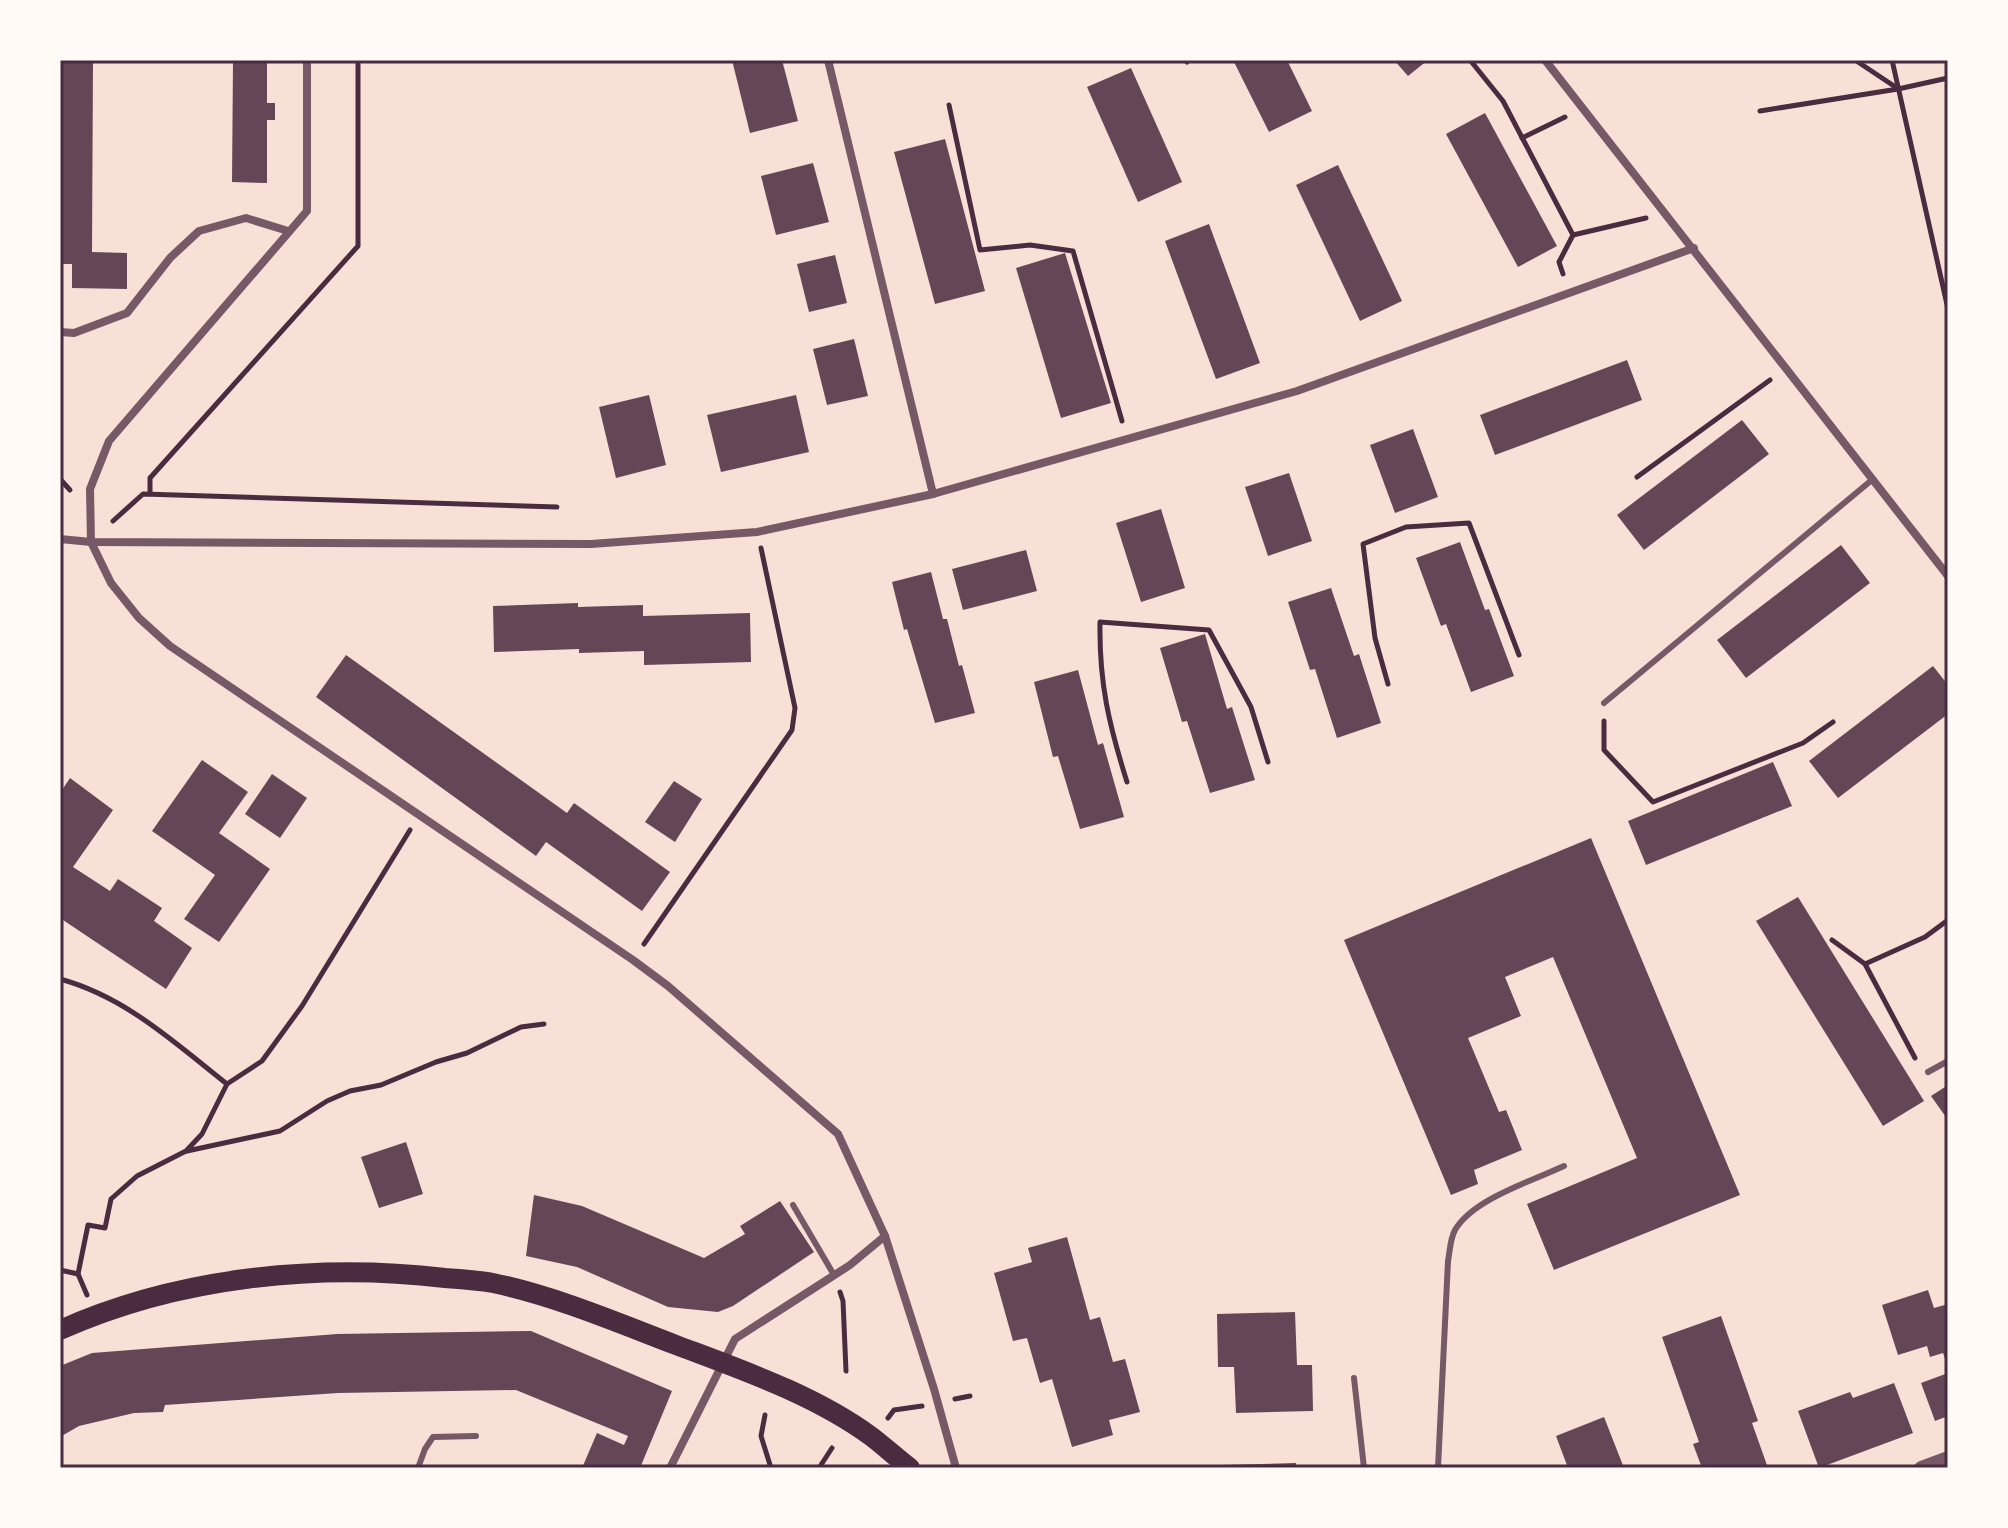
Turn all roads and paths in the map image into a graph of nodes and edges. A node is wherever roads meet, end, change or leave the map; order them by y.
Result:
1 (307, 60) edge
2 (358, 60) edge
3 (828, 60) edge
4 (1470, 60) edge
5 (1545, 60) edge
6 (1855, 60) edge
7 (1892, 60) edge
8 (1948, 78) edge
9 (1898, 89) junction
10 (949, 105) dead end
11 (1583, 109) junction
12 (1760, 111) dead end
13 (1522, 138) junction
14 (1663, 210) junction
15 (288, 231) junction
16 (1573, 235) junction
17 (1694, 248) junction
18 (1570, 292) junction
19 (1948, 309) edge
20 (60, 332) edge
21 (1787, 368) junction
22 (1127, 439) junction
23 (1637, 477) dead end
24 (60, 479) edge
25 (1873, 479) junction
26 (70, 490) dead end
27 (150, 494) junction
28 (933, 494) junction
29 (557, 507) dead end
30 (757, 532) junction
31 (60, 539) edge
32 (91, 542) junction
33 (1948, 576) edge
34 (1519, 655) dead end
35 (1388, 684) dead end
36 (1604, 703) joint
37 (1833, 722) dead end
38 (1268, 762) dead end
39 (1127, 782) dead end
40 (419, 815) junction
41 (1948, 920) edge
42 (1832, 940) dead end
43 (633, 960) junction
44 (1865, 964) junction
45 (60, 979) edge
46 (544, 1024) dead end
47 (1948, 1061) edge
48 (1928, 1072) joint
49 (227, 1084) junction
50 (186, 1151) junction
51 (1564, 1166) dead end
52 (793, 1205) dead end
53 (885, 1236) junction
54 (60, 1270) edge
55 (78, 1274) junction
56 (834, 1275) junction
57 (95, 1314) junction
58 (60, 1330) edge
59 (723, 1363) junction
60 (846, 1371) dead end
61 (1354, 1378) dead end
62 (970, 1396) dead end
63 (938, 1403) junction
64 (765, 1415) dead end
65 (476, 1436) dead end
66 (871, 1437) junction
67 (832, 1448) dead end
68 (1948, 1458) edge
69 (418, 1468) edge
70 (670, 1468) edge
71 (771, 1468) edge
72 (819, 1468) edge
73 (910, 1468) edge
74 (956, 1468) edge
75 (1364, 1468) edge
76 (1438, 1468) edge
77 (1921, 1468) edge

1 - 15 street
2 - 27 path
3 - 28 street
4 - 13 path
5 - 11 street
6 - 9 path
7 - 9 path
8 - 9 path
9 - 12 path
9 - 19 path
10 - 22 path
11 - 13 path
11 - 14 street
13 - 16 path
14 - 16 path
14 - 17 street
15 - 20 street
15 - 32 street
16 - 18 path
17 - 18 street
17 - 21 street
18 - 22 street
21 - 23 path
21 - 25 street
22 - 28 street
24 - 26 path
25 - 33 street
25 - 36 lane
27 - 29 path
27 - 32 path
28 - 30 street
30 - 32 street
30 - 43 path
31 - 32 street
32 - 40 street
34 - 35 path
36 - 37 path
38 - 39 path
40 - 43 street
40 - 49 path
41 - 44 path
42 - 44 path
43 - 53 street
44 - 48 path
45 - 49 path
46 - 50 path
47 - 48 lane
49 - 50 path
50 - 55 path
51 - 76 lane
52 - 56 lane
53 - 56 street
53 - 63 street
54 - 55 path
55 - 57 path
56 - 59 street
56 - 60 path
57 - 58 main road
57 - 59 main road
59 - 66 main road
59 - 70 street
61 - 75 lane
62 - 63 path
63 - 66 path
63 - 74 street
64 - 71 path
65 - 69 lane
66 - 73 main road
67 - 72 path
68 - 77 street

